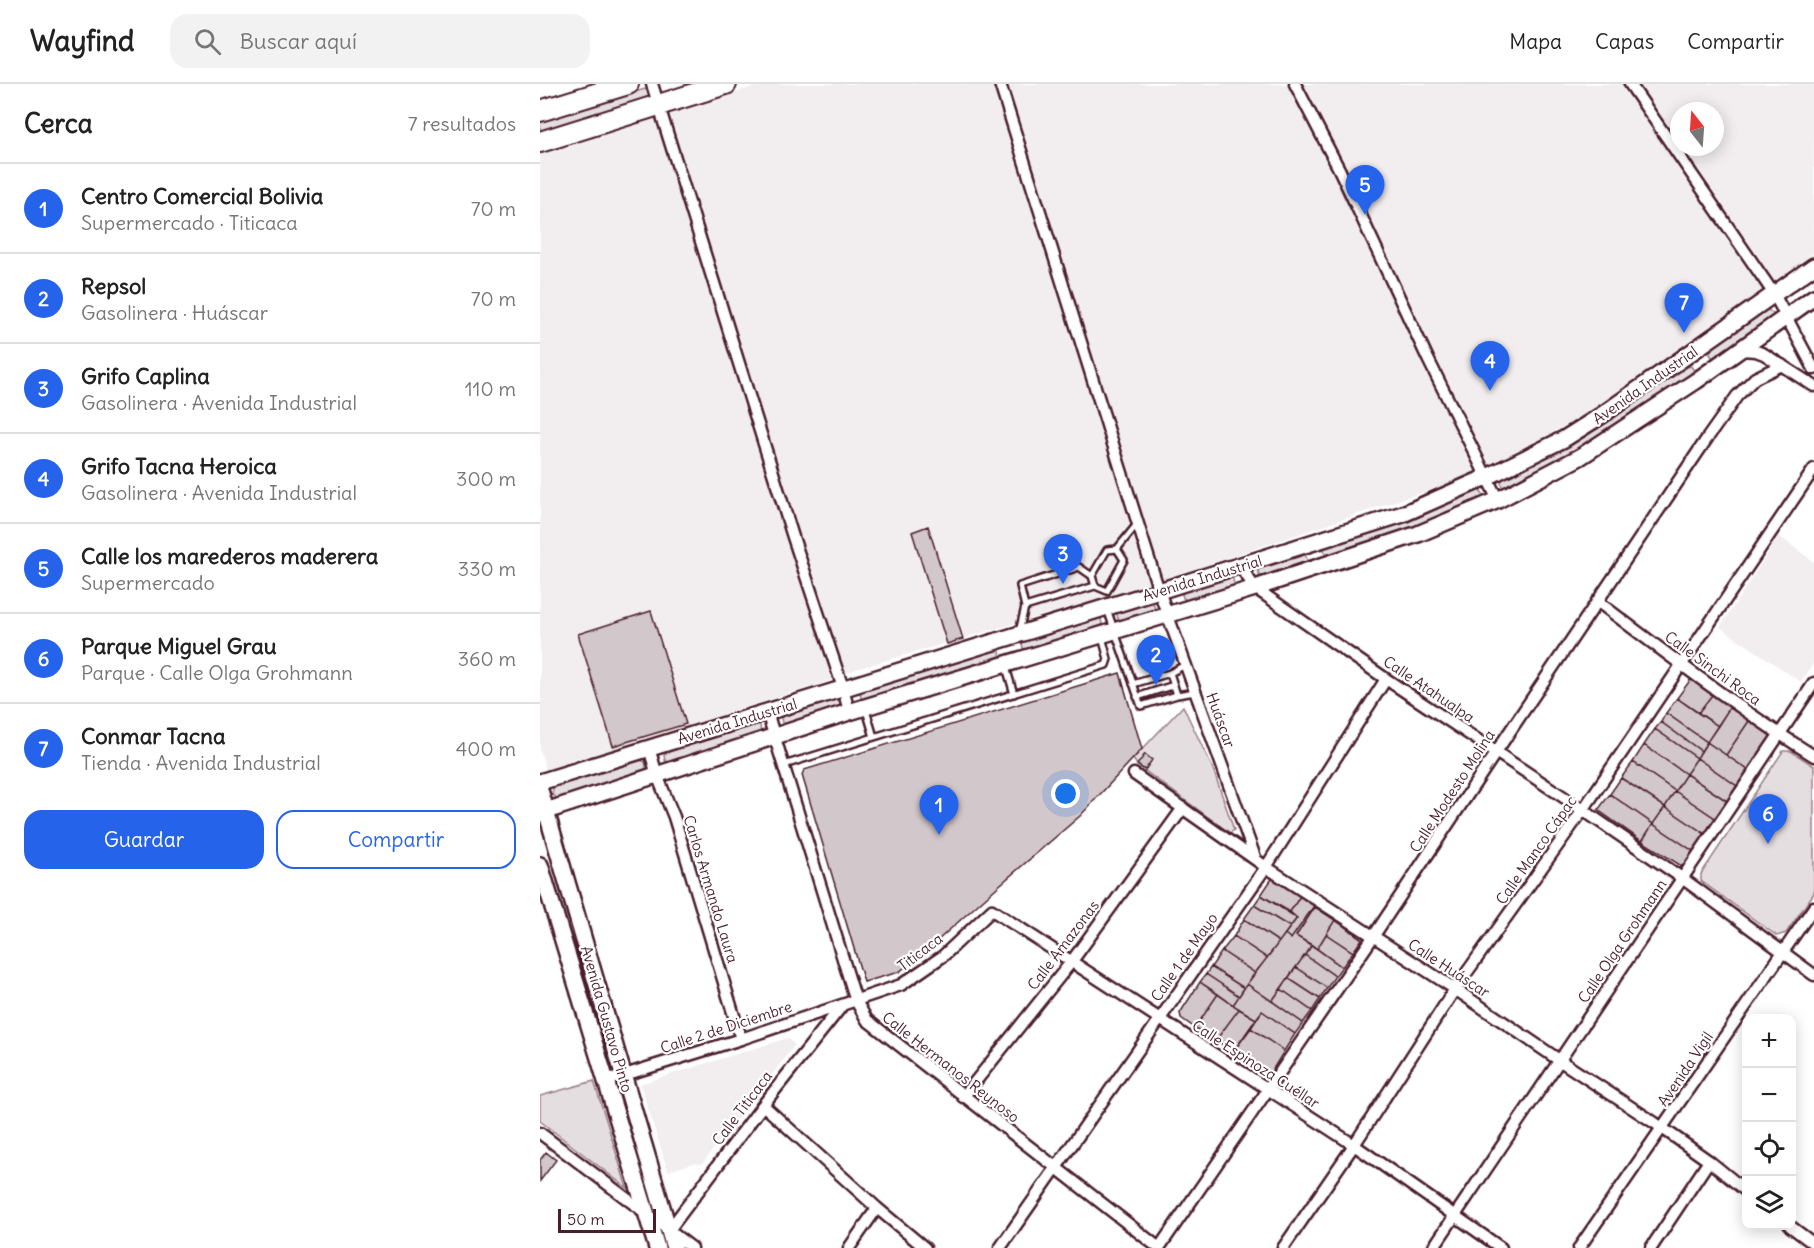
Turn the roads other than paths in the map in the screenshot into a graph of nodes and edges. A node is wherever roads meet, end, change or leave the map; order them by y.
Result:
1 (628, 84) edge
2 (652, 84) edge
3 (726, 84) edge
4 (1000, 84) edge
5 (1295, 84) edge
6 (1630, 84) edge
7 (659, 105) junction
8 (540, 111) edge
9 (540, 142) edge
10 (1814, 266) edge
11 (1774, 294) junction
12 (1814, 297) edge
13 (1787, 316) junction
14 (1740, 350) junction
15 (1694, 351) junction
16 (1782, 365) junction
17 (1814, 369) edge
18 (1709, 372) junction
19 (1814, 386) edge
20 (1814, 469) edge
21 (1487, 477) junction
22 (1498, 500) junction
23 (1138, 523) junction
24 (1310, 543) junction
25 (1117, 549) junction
26 (1240, 566) junction
27 (1317, 567) junction
28 (1092, 576) junction
29 (1095, 586) junction
30 (1256, 588) junction
31 (1159, 591) junction
32 (1597, 601) junction
33 (1025, 607) junction
34 (1107, 607) junction
35 (1167, 615) junction
36 (1108, 633) junction
37 (1014, 636) junction
38 (1011, 663) junction
39 (1185, 664) junction
40 (1680, 664) junction
41 (1170, 673) junction
42 (1386, 679) junction
43 (1814, 683) edge
44 (1133, 684) junction
45 (1174, 685) junction
46 (843, 688) junction
47 (1195, 692) junction
48 (1014, 694) junction
49 (1177, 695) junction
50 (1137, 697) junction
51 (865, 707) junction
52 (767, 712) junction
53 (849, 712) junction
54 (1779, 734) junction
55 (774, 736) junction
56 (874, 737) junction
57 (649, 748) junction
58 (1496, 752) junction
59 (1814, 756) edge
60 (783, 765) junction
61 (1134, 774) dead end
62 (657, 775) junction
63 (540, 782) edge
64 (540, 790) edge
65 (1183, 808) junction
66 (1583, 810) junction
67 (543, 812) edge
68 (1256, 860) junction
69 (540, 865) edge
70 (1266, 867) junction
71 (1682, 878) junction
72 (1814, 907) edge
73 (992, 910) joint
74 (1373, 937) junction
75 (1782, 952) junction
76 (1072, 961) junction
77 (1814, 975) edge
78 (1455, 989) junction
79 (856, 1002) junction
80 (841, 1006) junction
81 (1159, 1019) junction
82 (741, 1039) junction
83 (1559, 1060) junction
84 (623, 1075) junction
85 (605, 1081) junction
86 (1268, 1090) junction
87 (963, 1096) junction
88 (763, 1105) junction
89 (1663, 1129) junction
90 (540, 1133) edge
91 (1354, 1145) junction
92 (1709, 1161) junction
93 (1056, 1168) junction
94 (1742, 1188) edge
95 (877, 1208) junction
96 (647, 1212) junction
97 (1455, 1216) junction
98 (669, 1230) junction
99 (1795, 1230) edge
100 (1814, 1244) edge
101 (657, 1248) edge
102 (674, 1248) edge
103 (692, 1248) edge
104 (849, 1248) edge
105 (925, 1248) edge
106 (1000, 1248) edge
107 (1159, 1248) edge
108 (1283, 1248) edge
109 (1432, 1248) edge
110 (1501, 1248) edge
111 (1579, 1248) edge
112 (1651, 1248) edge

1 - 8 highway
2 - 7 street
3 - 7 highway
4 - 23 street, Huáscar
5 - 21 street
6 - 11 street
7 - 9 highway
7 - 46 street
10 - 11 main road, Avenida Industrial
11 - 13 street
11 - 15 main road, Avenida Industrial
12 - 13 main road, Avenida Industrial
13 - 14 main road, Avenida Industrial
13 - 17 street
14 - 16 street
14 - 18 main road, Avenida Industrial
15 - 18 main road
15 - 21 main road, Avenida Industrial
16 - 19 street
16 - 32 street, Calle Modesto Molina
18 - 22 main road, Avenida Industrial
20 - 40 street, Calle Manco Cápac
21 - 22 street
21 - 24 main road, Avenida Industrial
22 - 27 main road, Avenida Industrial
23 - 25 lane
23 - 31 street, Huáscar
24 - 26 main road, Avenida Industrial
24 - 27 main road
25 - 28 lane
25 - 29 lane
26 - 30 street, Calle Atahualpa
26 - 31 main road, Avenida Industrial
27 - 30 main road, Avenida Industrial
28 - 29 lane
28 - 33 lane
29 - 33 lane
30 - 35 main road, Avenida Industrial
30 - 42 street, Calle Atahualpa
31 - 34 main road, Avenida Industrial
31 - 35 street, Huáscar
32 - 40 street, Calle Sinchi Roca
32 - 58 street, Calle Modesto Molina
33 - 37 lane
34 - 36 lane
34 - 37 main road, Avenida Industrial
35 - 36 main road, Avenida Industrial
35 - 39 street, Huáscar
36 - 38 main road, Avenida Industrial
36 - 44 lane
36 - 48 lane
37 - 38 main road
37 - 46 main road, Avenida Industrial
38 - 48 lane
38 - 51 main road, Avenida Industrial
39 - 41 lane
39 - 47 street, Huáscar
40 - 54 street, Calle Sinchi Roca
40 - 66 street, Calle Manco Cápac
41 - 44 lane
41 - 45 lane
42 - 58 street, Calle Atahualpa
42 - 70 street, Calle 1 de Mayo
43 - 54 street, Calle Olga Grohmann
44 - 50 lane
45 - 49 lane
45 - 50 lane
46 - 52 main road, Avenida Industrial
46 - 53 street
47 - 49 lane
47 - 68 street, Huáscar
48 - 56 lane
49 - 50 lane
51 - 53 main road, Avenida Industrial
51 - 56 lane
52 - 55 street, Calle Hermanos Reynoso
52 - 57 main road, Avenida Industrial
53 - 55 main road, Avenida Industrial
54 - 59 street, Calle Sinchi Roca
54 - 71 street, Calle Olga Grohmann
55 - 60 street, Calle Hermanos Reynoso
55 - 62 main road, Avenida Industrial
56 - 60 lane
57 - 62 street, Carlos Armando Laura
57 - 63 main road, Avenida Industrial
58 - 66 street, Calle Atahualpa
58 - 74 street, Calle Modesto Molina
60 - 79 street, Calle Hermanos Reynoso
61 - 65 street, Calle Huáscar
62 - 67 main road, Avenida Industrial
62 - 82 street, Carlos Armando Laura
64 - 67 main road, Avenida Gustavo Pinto
65 - 68 street, Calle Huáscar
65 - 76 street, Calle Amazonas
66 - 71 street, Calle Atahualpa
66 - 78 street, Calle Manco Cápac
67 - 84 main road, Avenida Gustavo Pinto
68 - 70 street, Calle Huáscar
69 - 85 main road, Avenida Gustavo Pinto
70 - 74 street, Calle Huáscar
70 - 81 street, Calle 1 de Mayo
71 - 75 street, Calle Atahualpa
71 - 83 street, Calle Olga Grohmann
72 - 75 street, Avenida Vigil
73 - 76 street, Calle Espinoza Cuéllar
73 - 79 street, Titicaca
74 - 78 street, Calle Huáscar
74 - 86 street, Calle Modesto Molina
75 - 77 street, Calle Atahualpa
75 - 89 street, Avenida Vigil
76 - 81 street, Calle Espinoza Cuéllar
76 - 87 street, Calle Amazonas
78 - 83 street, Calle Huáscar
78 - 91 street, Calle Manco Cápac
79 - 80 street, Calle 2 de Diciembre
79 - 87 street, Calle Hermanos Reynoso
80 - 82 street, Calle 2 de Diciembre
80 - 88 street, Calle Titicaca
81 - 86 street, Calle Espinoza Cuéllar
81 - 93 street, Calle 1 de Mayo
82 - 84 street, Calle 2 de Diciembre
83 - 89 street, Calle Huáscar
83 - 97 street, Calle Olga Grohmann
84 - 85 street, Calle 2 de Diciembre
84 - 98 main road, Avenida Gustavo Pinto
85 - 96 main road, Avenida Gustavo Pinto
86 - 91 street, Calle Espinoza Cuéllar
86 - 107 street, Calle Modesto Molina
87 - 93 street, Calle Hermanos Reynoso
88 - 95 street
88 - 98 street, Calle Titicaca
89 - 92 street, Calle Huáscar
89 - 111 street, Avenida Vigil
90 - 96 street
91 - 97 street, Calle Espinoza Cuéllar
91 - 108 street, Calle Manco Cápac
92 - 94 street, Calle Huáscar
92 - 112 street
93 - 106 street, Calle 1 de Mayo
93 - 107 street, Calle Hermanos Reynoso
95 - 104 street
95 - 105 street
96 - 98 street
96 - 101 main road, Avenida Gustavo Pinto
97 - 109 street, Calle Olga Grohmann
97 - 110 street, Calle Espinoza Cuéllar
98 - 102 main road, Avenida Gustavo Pinto
98 - 103 street
99 - 100 street

